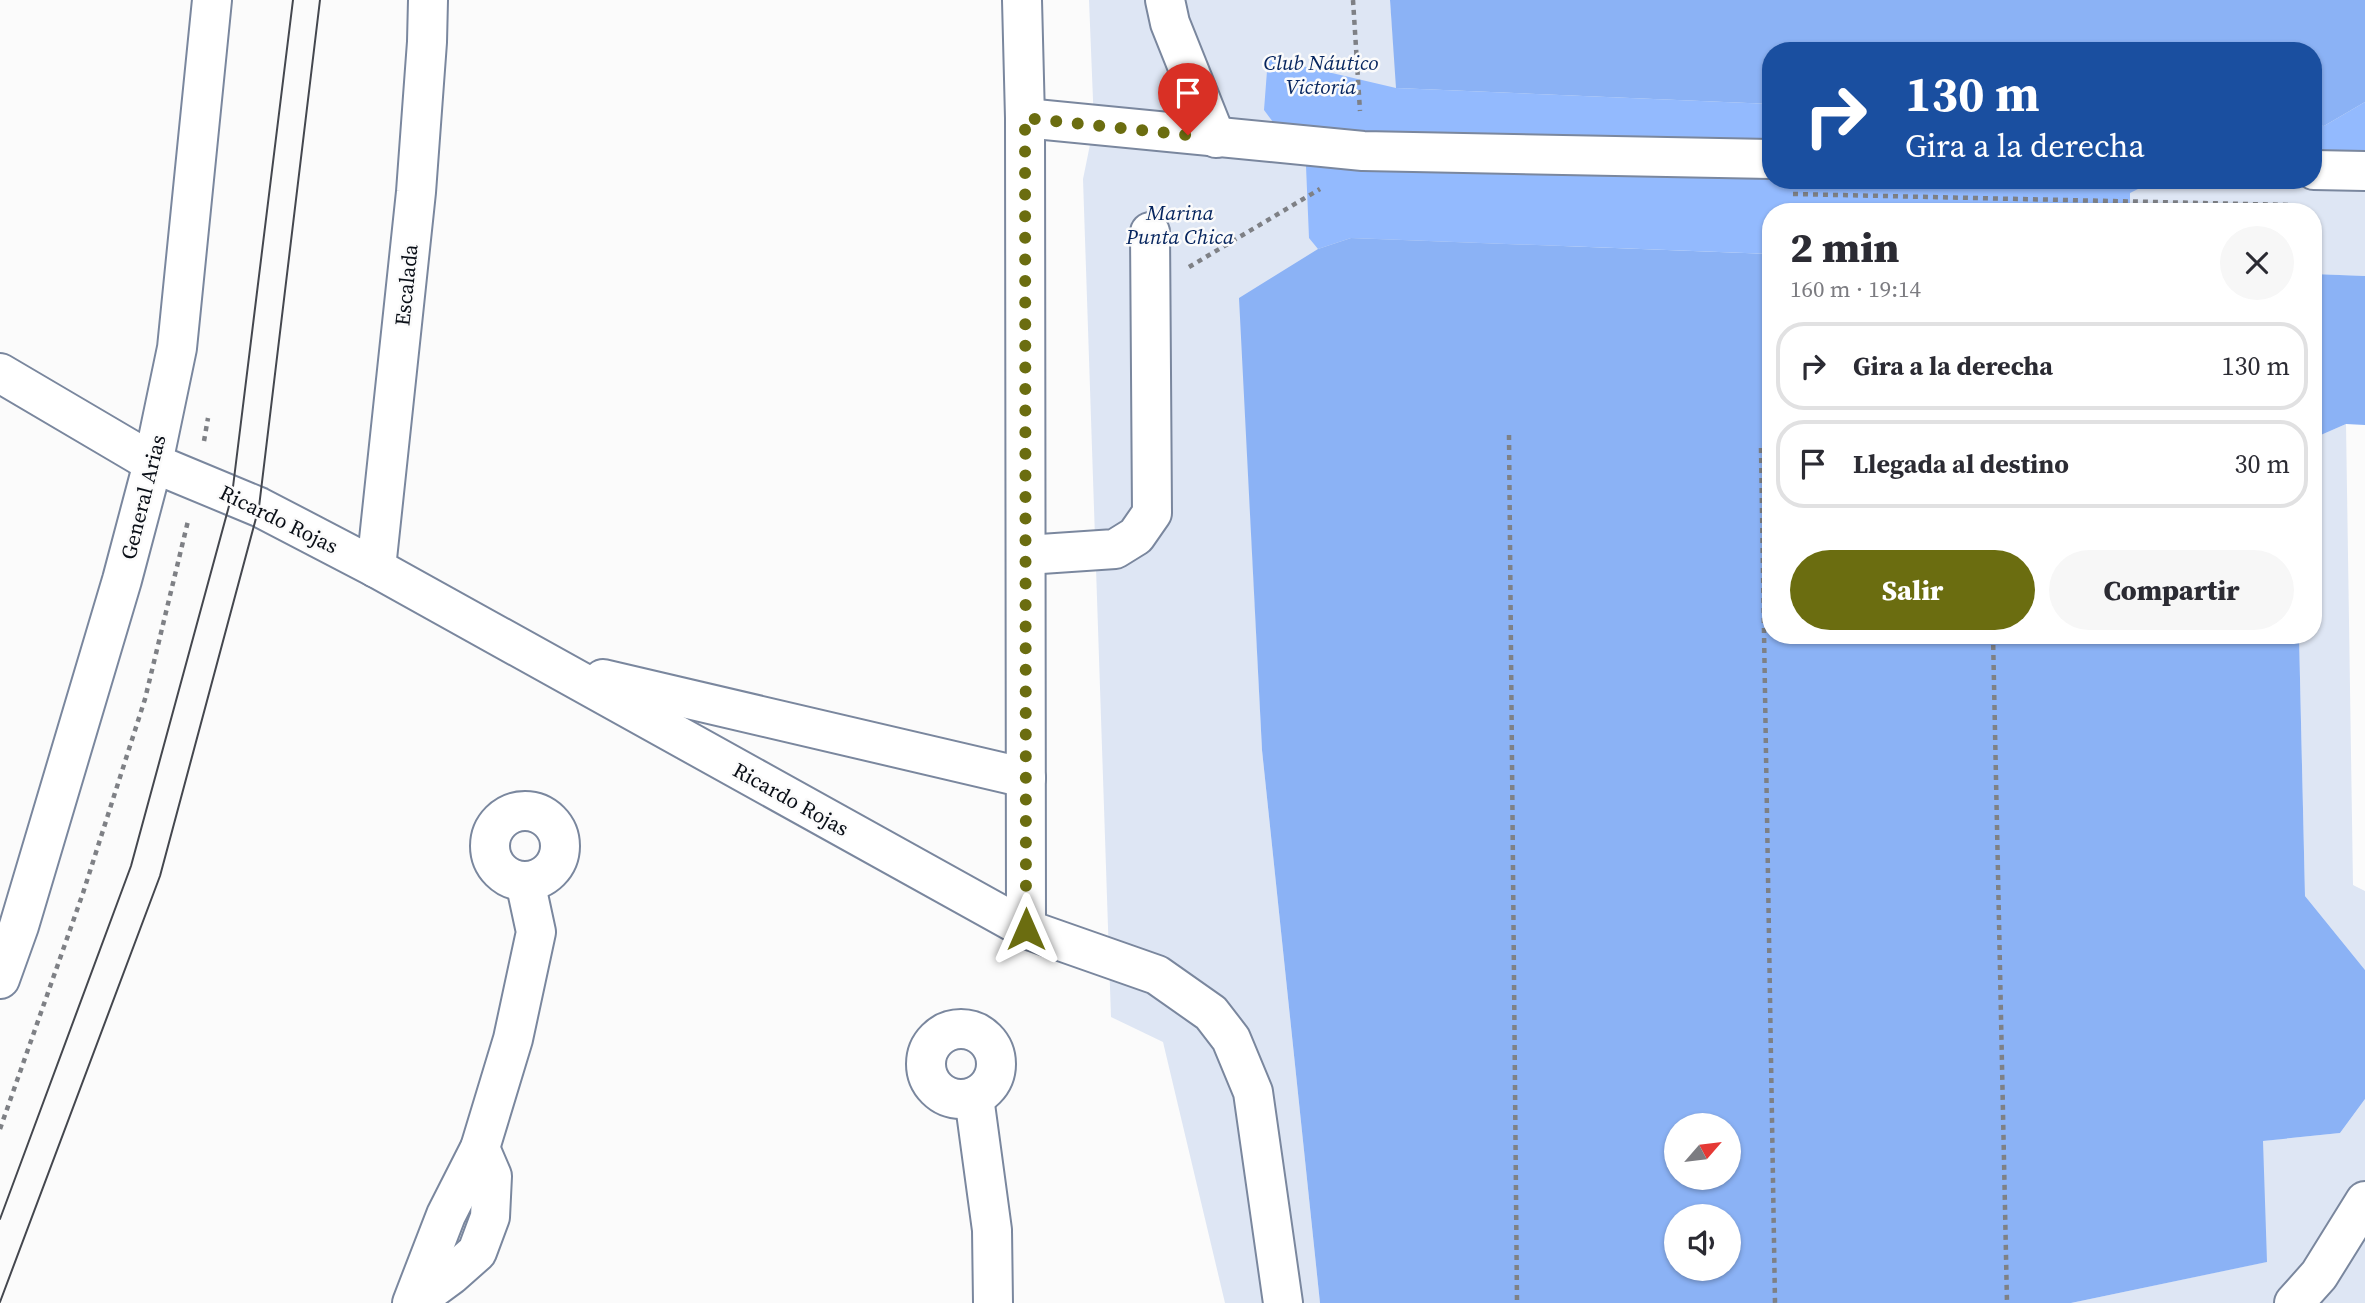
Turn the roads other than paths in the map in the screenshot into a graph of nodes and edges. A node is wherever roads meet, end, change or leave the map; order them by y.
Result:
1 (212, 0) edge
2 (428, 0) edge
3 (1022, 0) edge
4 (1165, 0) edge
5 (1025, 118) junction
6 (1216, 138) junction
7 (1762, 159) edge
8 (2322, 170) edge
9 (2365, 171) edge
10 (1150, 232) dead end
11 (0, 373) edge
12 (153, 463) junction
13 (1026, 555) junction
14 (376, 568) junction
15 (557, 668) junction
16 (1026, 778) junction
17 (525, 881) dead end
18 (1026, 929) junction
19 (0, 979) edge
20 (974, 1097) dead end
21 (2365, 1202) edge
22 (412, 1303) edge
23 (993, 1303) edge
24 (1283, 1303) edge
25 (2294, 1303) edge

1 - 12 street, General Arias
2 - 14 street, Escalada
3 - 5 street
4 - 6 street
5 - 6 street
5 - 13 street
6 - 7 street
8 - 9 street
10 - 13 street
11 - 12 street, Ricardo Rojas
12 - 14 street, Ricardo Rojas
12 - 19 street, General Arias
13 - 16 street
14 - 15 street, Ricardo Rojas
15 - 16 street, Ricardo Rojas
15 - 18 street, Ricardo Rojas
16 - 18 street
17 - 22 street
18 - 24 street, Ricardo Rojas
20 - 23 street
21 - 25 street

